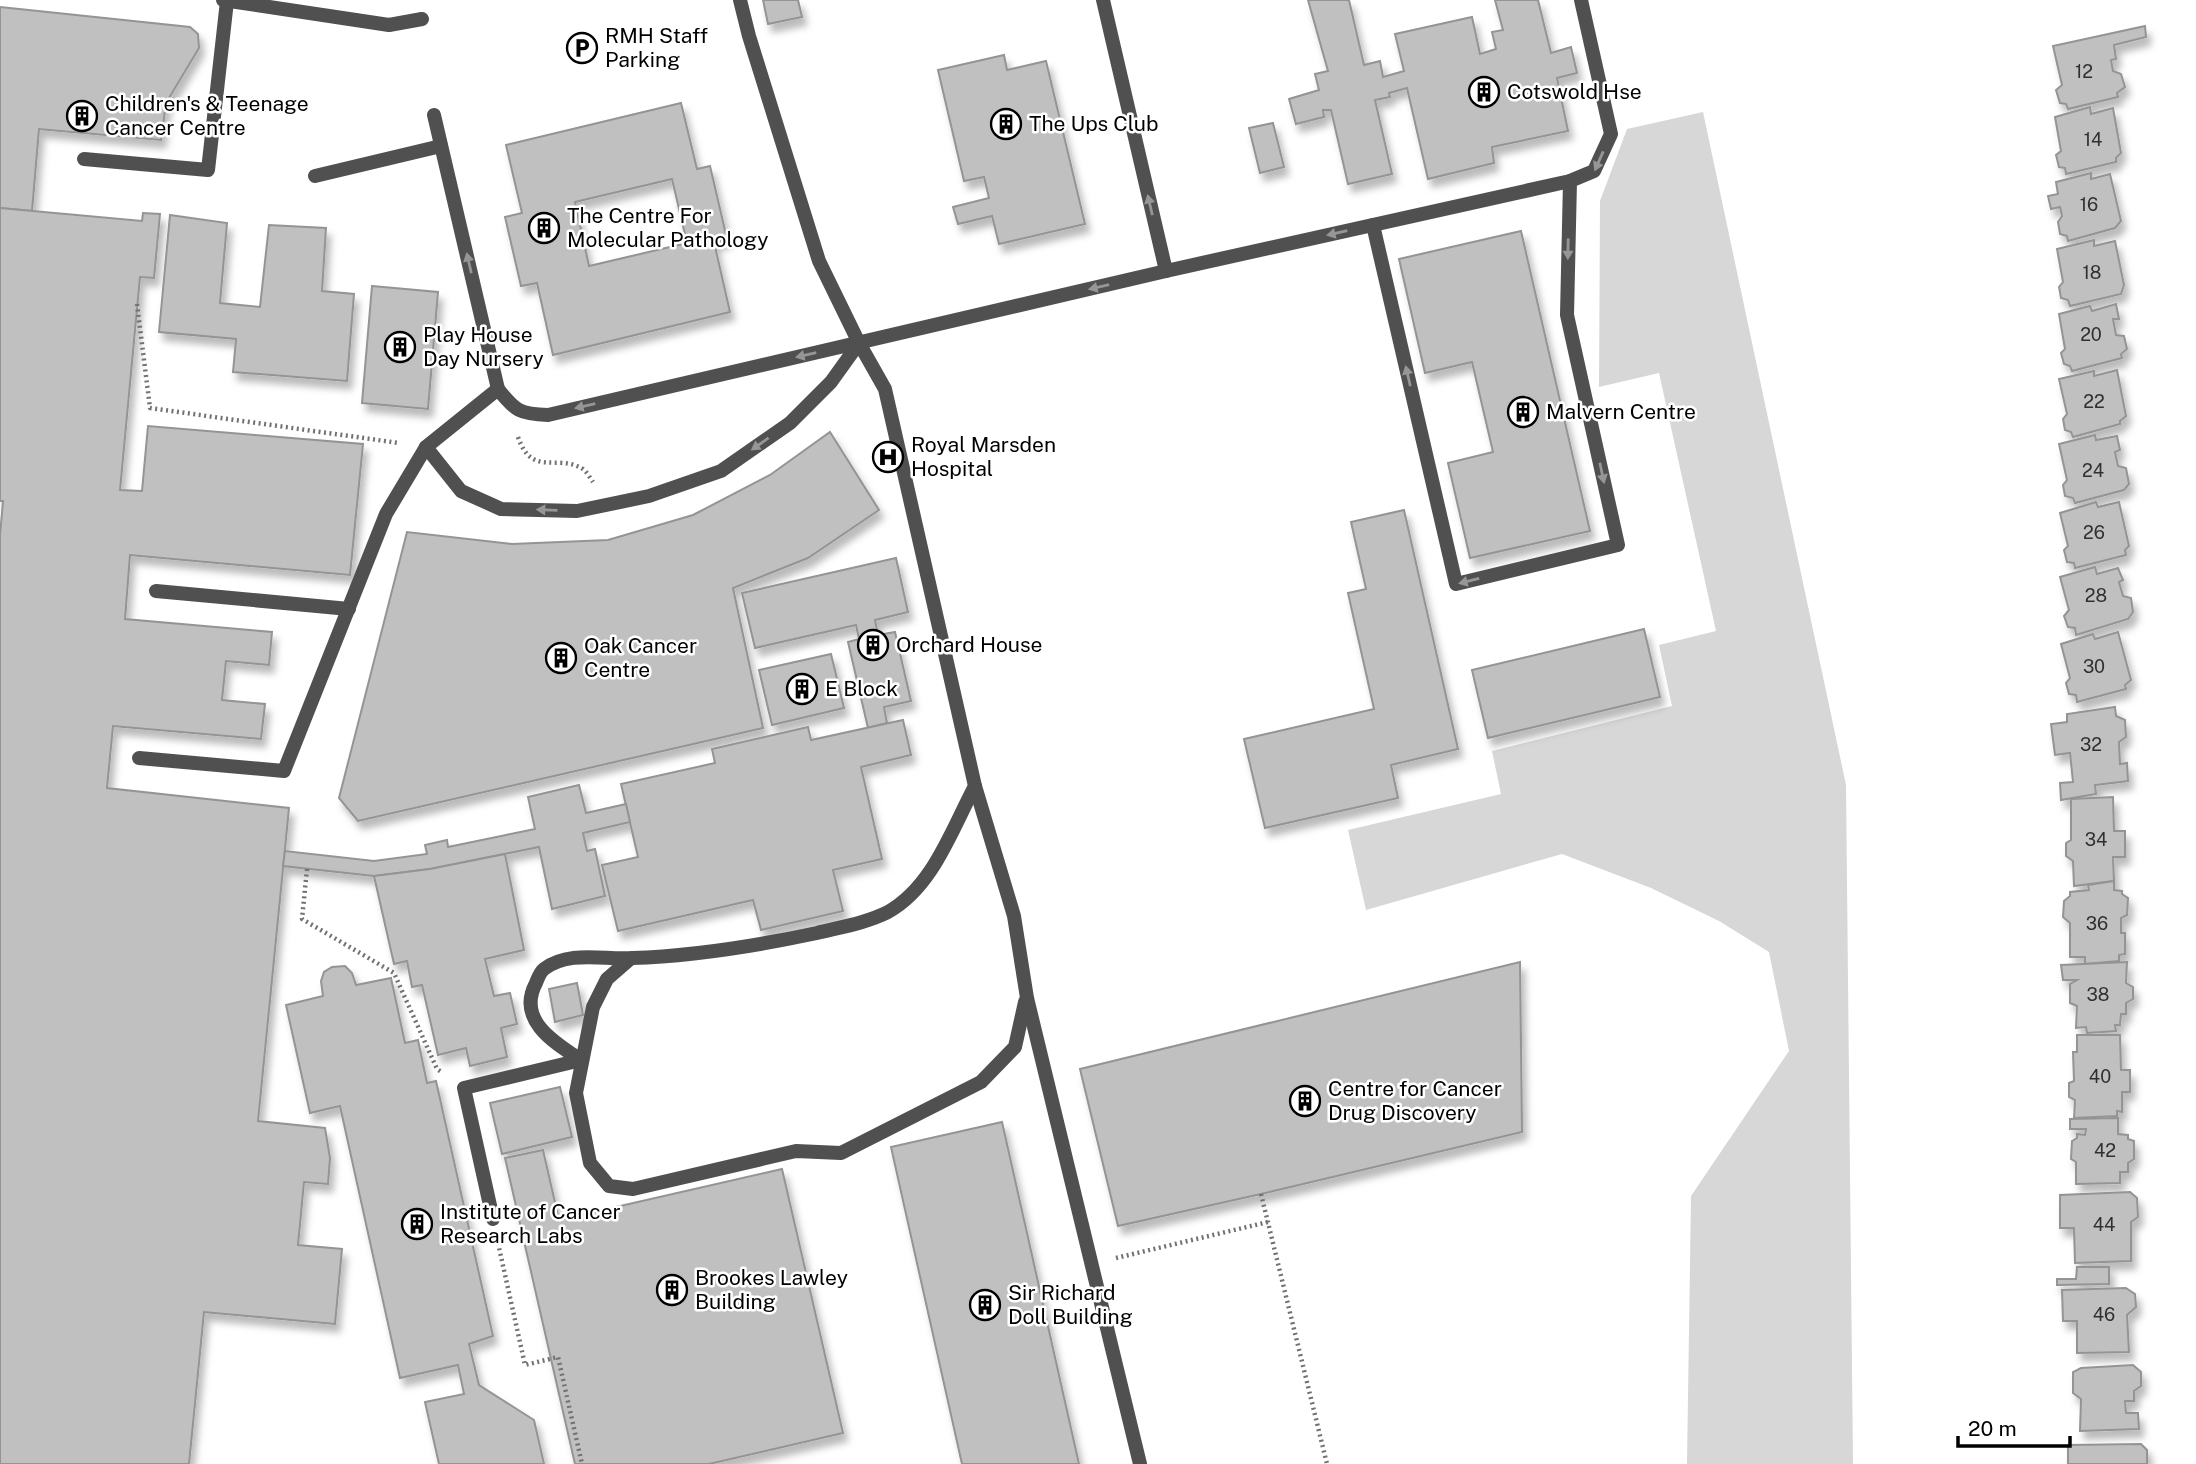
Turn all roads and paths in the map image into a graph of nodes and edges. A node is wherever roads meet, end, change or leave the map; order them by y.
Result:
1 (225, 0) edge
2 (740, 0) edge
3 (1103, 0) edge
4 (1581, 0) edge
5 (422, 19) dead end
6 (434, 115) dead end
7 (442, 146) junction
8 (84, 159) dead end
9 (315, 176) dead end
10 (1570, 181) junction
11 (1373, 225) junction
12 (1166, 271) junction
13 (137, 304) dead end
14 (859, 343) junction
15 (498, 389) junction
16 (512, 407) junction
17 (426, 447) junction
18 (600, 506) junction
19 (156, 591) dead end
20 (349, 610) junction
21 (139, 758) dead end
22 (975, 786) junction
23 (307, 869) dead end
24 (630, 959) junction
25 (1027, 998) junction
26 (581, 1060) junction
27 (464, 1088) junction
28 (1261, 1194) dead end
29 (493, 1219) joint
30 (1268, 1222) junction
31 (1091, 1264) junction
32 (582, 1464) edge
33 (1140, 1464) edge
34 (1327, 1464) edge

1 - 5 street
1 - 8 street
2 - 14 street
12 -> 3 street
4 -> 10 street
6 - 7 street
7 - 9 street
15 -> 7 street
10 - 11 street
10 -> 11 street
11 -> 12 street
12 -> 14 street
13 - 17 path
14 -> 16 street
14 -> 18 street
14 - 22 street
15 - 16 street
15 - 17 street
16 - 18 path
18 -> 17 street
17 - 20 street
19 - 20 street
20 - 21 street
22 - 24 street
22 - 25 street
23 - 27 path
24 - 26 street
24 - 26 street
25 - 26 street
25 - 31 street
26 - 27 street
27 - 29 street
28 - 30 path
29 - 32 path
30 - 31 path
30 - 34 path
31 - 33 street

